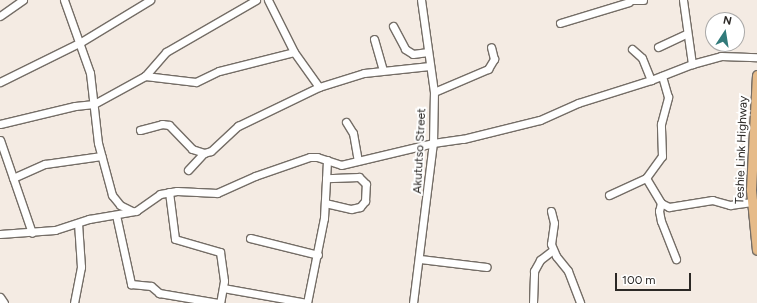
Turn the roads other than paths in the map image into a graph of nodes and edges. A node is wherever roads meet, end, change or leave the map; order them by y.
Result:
1 (23, 0) edge
2 (64, 0) edge
3 (150, 0) edge
4 (256, 0) edge
5 (268, 0) edge
6 (421, 0) edge
7 (644, 0) edge
8 (683, 0) edge
9 (629, 1) edge
10 (0, 16) edge
11 (560, 23) dead end
12 (393, 26) dead end
13 (686, 34) junction
14 (374, 39) dead end
15 (81, 42) junction
16 (491, 47) dead end
17 (658, 47) dead end
18 (632, 49) dead end
19 (294, 52) junction
20 (428, 52) junction
21 (757, 57) edge
22 (692, 64) junction
23 (430, 66) junction
24 (383, 70) junction
25 (145, 76) junction
26 (662, 76) junction
27 (757, 76) edge
28 (652, 80) junction
29 (0, 82) edge
30 (319, 87) junction
31 (434, 92) junction
32 (94, 104) junction
33 (346, 122) dead end
34 (0, 124) edge
35 (140, 130) dead end
36 (0, 140) edge
37 (433, 143) junction
38 (204, 153) junction
39 (101, 156) junction
40 (327, 160) junction
41 (358, 161) junction
42 (188, 170) dead end
43 (13, 178) junction
44 (326, 178) junction
45 (646, 178) junction
46 (169, 192) junction
47 (609, 195) dead end
48 (752, 202) junction
49 (325, 203) junction
50 (661, 203) junction
51 (551, 211) dead end
52 (132, 212) junction
53 (116, 215) junction
54 (78, 223) junction
55 (32, 233) junction
56 (0, 234) edge
57 (250, 238) dead end
58 (553, 250) junction
59 (757, 250) edge
60 (318, 255) junction
61 (420, 259) junction
62 (676, 259) dead end
63 (487, 267) dead end
64 (223, 288) junction
65 (0, 297) edge
66 (4, 303) edge
67 (74, 303) edge
68 (219, 303) edge
69 (307, 303) edge
70 (413, 303) edge
71 (533, 303) edge
72 (580, 303) edge

1 - 10 street
2 - 15 street
3 - 15 street
4 - 25 street
5 - 19 street
6 - 20 street, Akututso Street
7 - 9 street
8 - 13 street
9 - 11 street
12 - 20 street
13 - 17 street
13 - 22 street
14 - 24 street
15 - 29 street
15 - 32 street
16 - 31 street
18 - 28 street
19 - 25 street
19 - 30 street
20 - 23 street, Akututso Street
21 - 22 street
22 - 26 street
23 - 24 street
23 - 31 street, Akututso Street
24 - 30 street
25 - 32 street
26 - 28 street
26 - 45 street
27 - 48 main road, Teshie Link Highway
28 - 37 street
30 - 38 street
31 - 37 street, Akututso Street
32 - 34 street
32 - 39 street
33 - 41 street
35 - 38 street
36 - 43 street
37 - 41 street
37 - 61 street, Akututso Street
38 - 42 street
39 - 43 street
39 - 52 street
40 - 41 street
40 - 44 street
40 - 46 street
43 - 55 street
44 - 49 street
44 - 49 street
45 - 47 street
45 - 50 street
46 - 52 street
46 - 64 street
48 - 50 street
48 - 59 main road, Teshie Link Highway
49 - 60 street
50 - 62 street
51 - 58 street
52 - 53 street
53 - 54 street
53 - 68 street
54 - 55 street
54 - 67 street
55 - 56 street
57 - 60 street
58 - 71 street
58 - 72 street
60 - 69 street
61 - 63 street
61 - 70 street, Akututso Street
64 - 68 street
64 - 69 street
65 - 66 street

